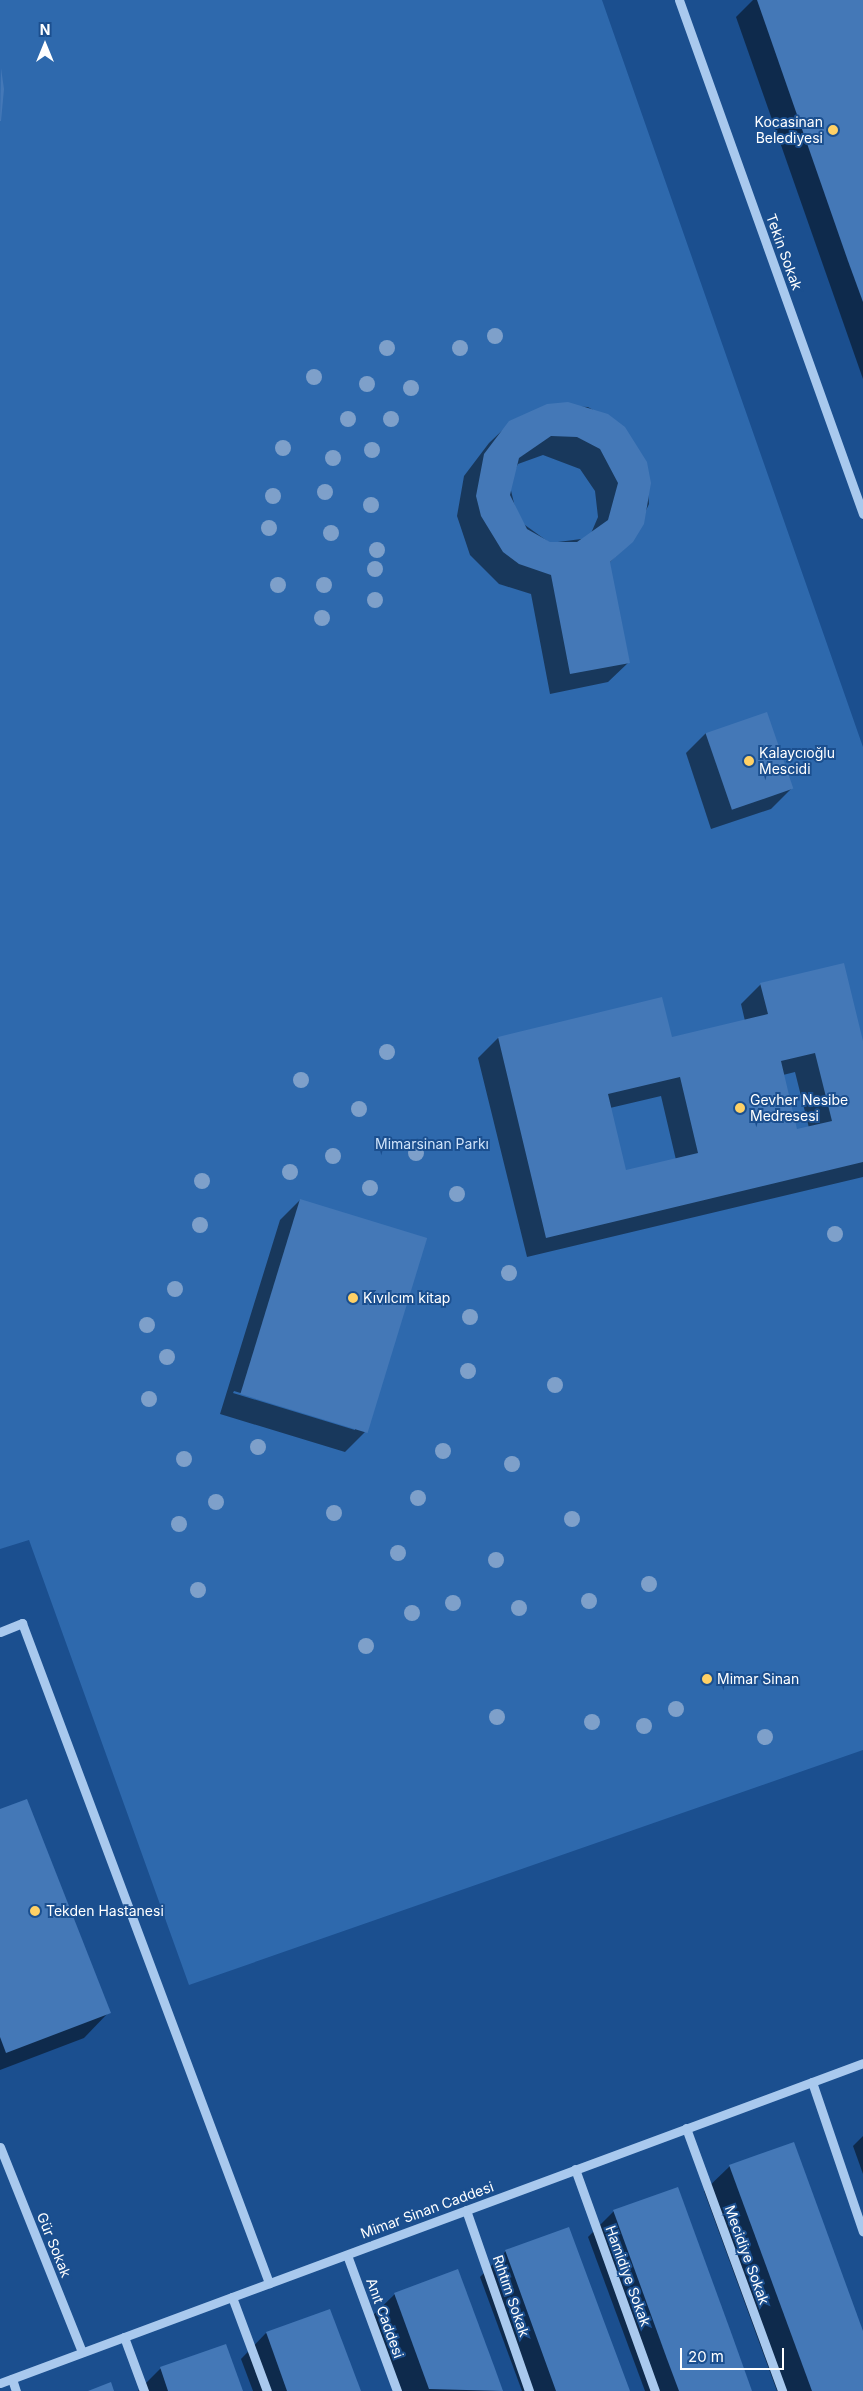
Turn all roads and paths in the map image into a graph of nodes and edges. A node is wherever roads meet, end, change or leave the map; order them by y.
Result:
1 (679, 0) edge
2 (863, 514) edge
3 (0, 1632) edge
4 (863, 2063) edge
5 (812, 2082) junction
6 (686, 2128) junction
7 (0, 2148) edge
8 (575, 2169) junction
9 (466, 2210) junction
10 (863, 2232) edge
11 (347, 2254) junction
12 (269, 2283) junction
13 (232, 2297) junction
14 (124, 2338) junction
15 (82, 2352) junction
16 (12, 2379) junction
17 (0, 2383) edge
18 (16, 2391) edge
19 (144, 2391) edge
20 (267, 2391) edge
21 (397, 2391) edge
22 (529, 2391) edge
23 (655, 2391) edge
24 (782, 2391) edge

1 - 2 street, Tekin Sokak
3 - 12 street
4 - 5 street, Mimar Sinan Caddesi
5 - 6 street, Mimar Sinan Caddesi
5 - 10 street
6 - 8 street, Mimar Sinan Caddesi
6 - 24 street, Mecidiye Sokak
7 - 15 street, Gür Sokak
8 - 9 street, Mimar Sinan Caddesi
8 - 23 street, Hamidiye Sokak
9 - 11 street, Mimar Sinan Caddesi
9 - 22 street, Rıhtım Sokak
11 - 12 street, Mimar Sinan Caddesi
11 - 21 street, Anıt Caddesi
12 - 13 street, Mimar Sinan Caddesi
13 - 14 street, Mimar Sinan Caddesi
13 - 20 street
14 - 15 street, Mimar Sinan Caddesi
14 - 19 street
15 - 16 street, Mimar Sinan Caddesi
16 - 17 street, Mimar Sinan Caddesi
16 - 18 street

